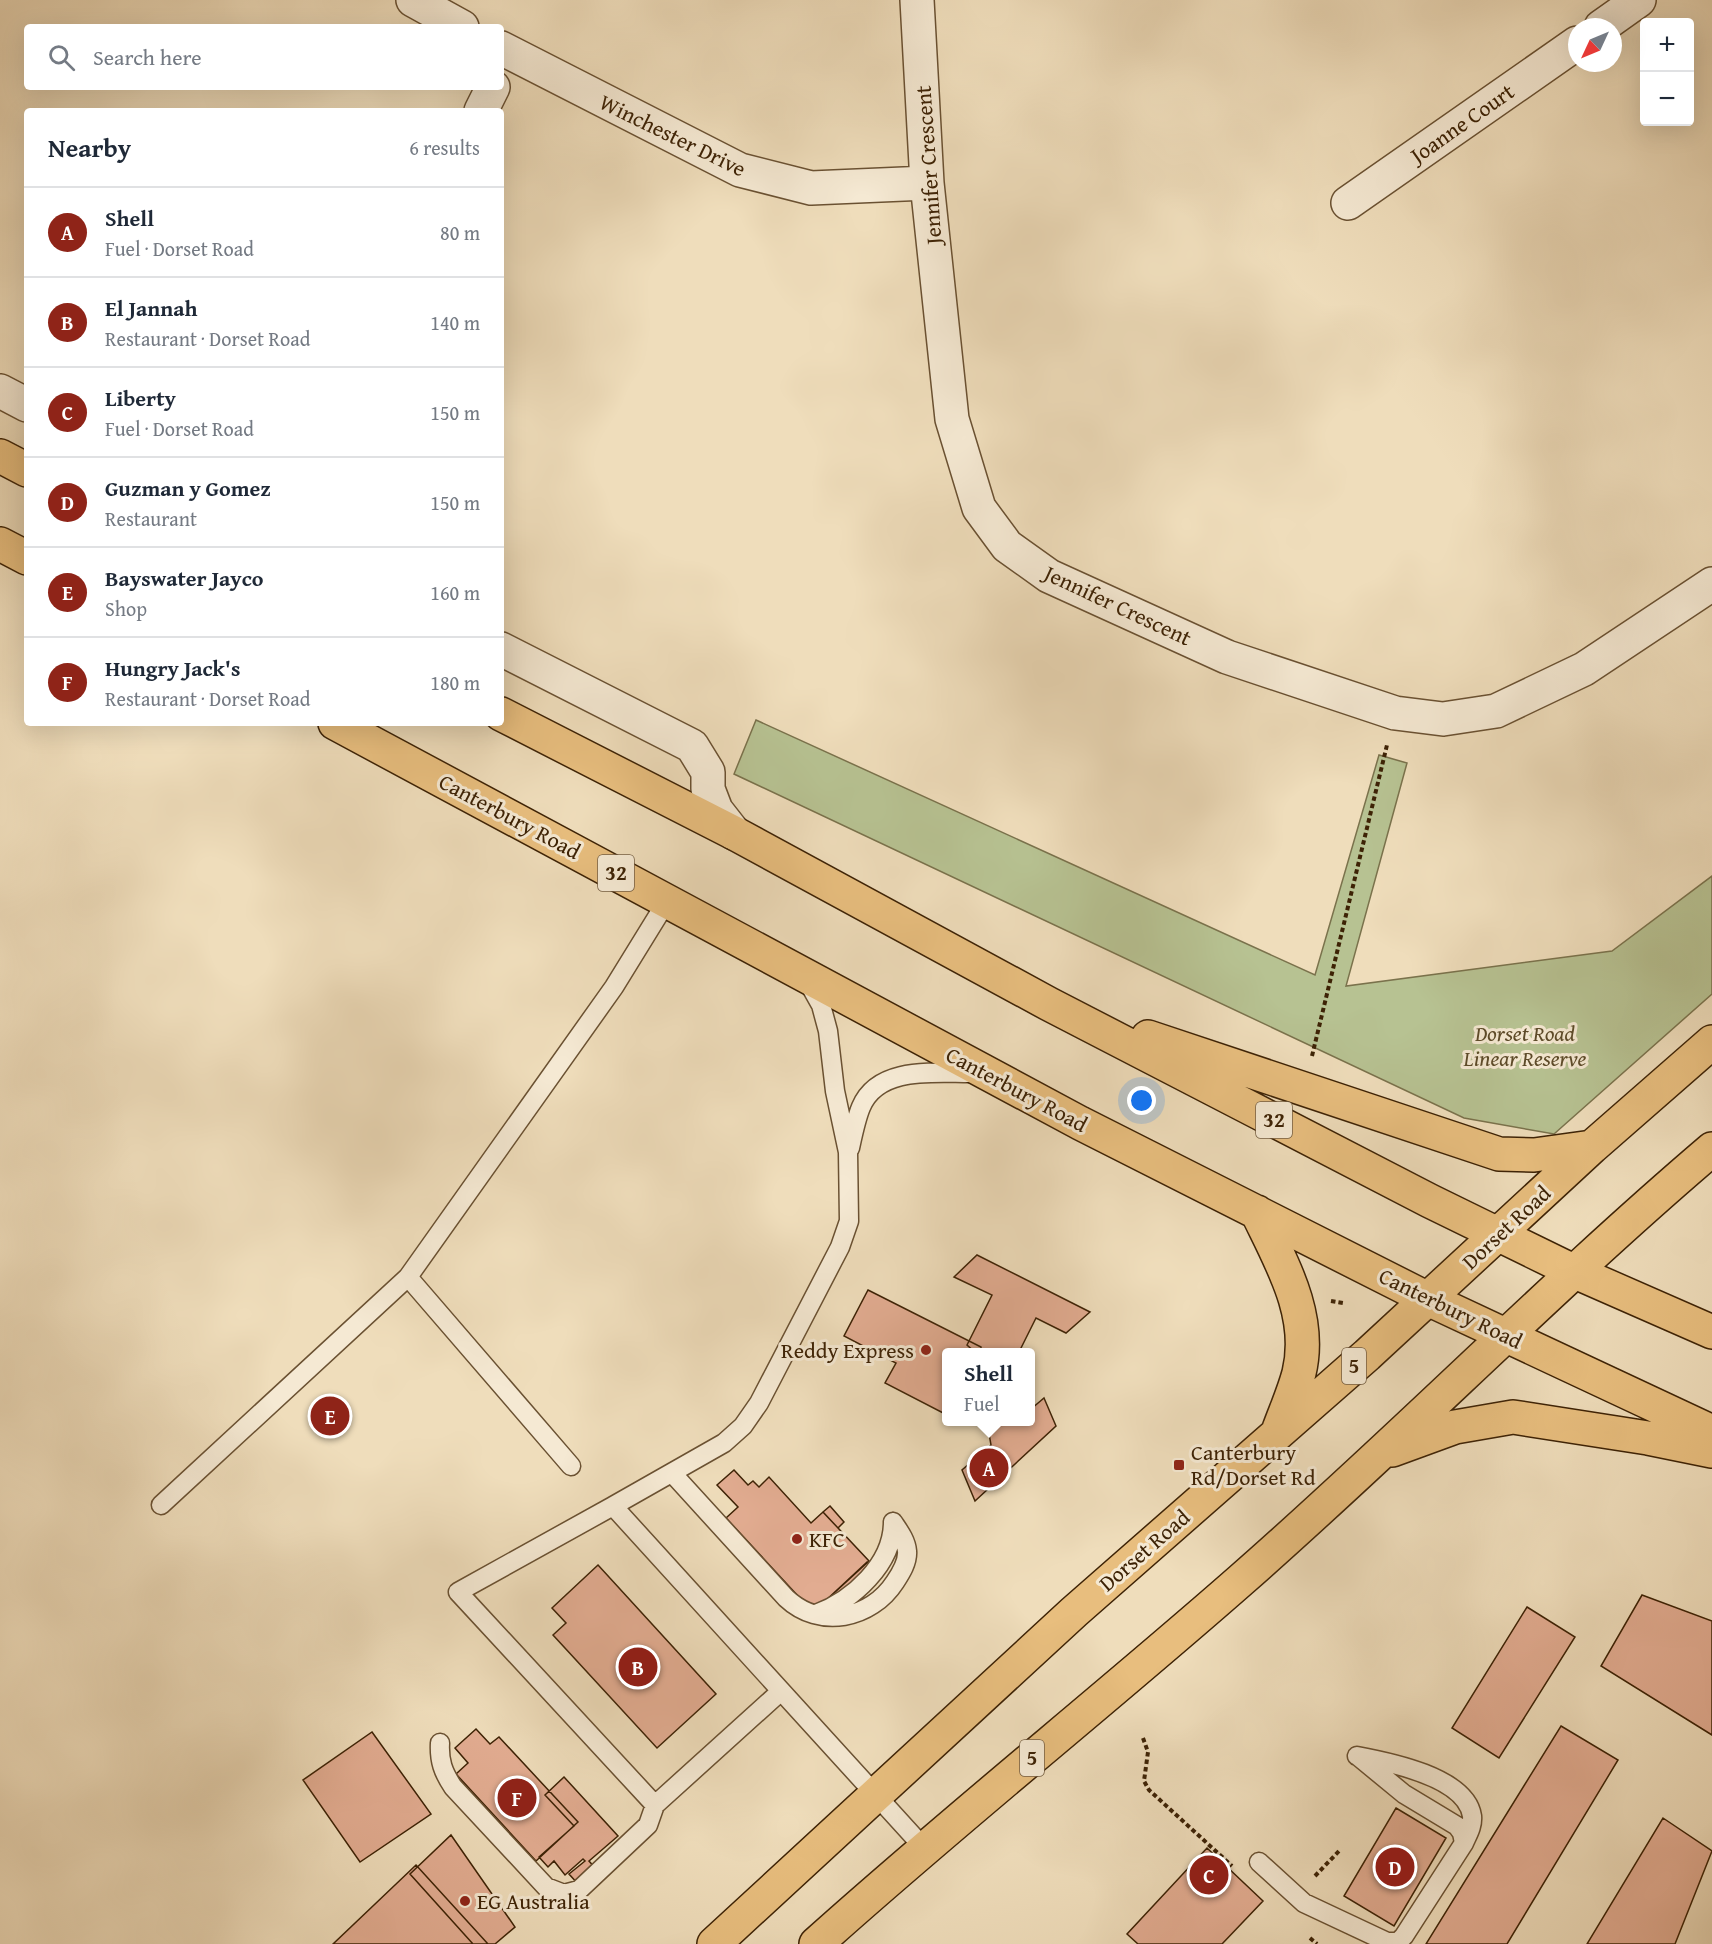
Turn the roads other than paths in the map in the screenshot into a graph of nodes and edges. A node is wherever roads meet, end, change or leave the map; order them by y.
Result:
1 (412, 0) edge
2 (917, 0) edge
3 (1639, 0) edge
4 (1614, 18) edge
5 (456, 24) edge
6 (1568, 50) edge
7 (504, 58) edge
8 (492, 90) edge
9 (483, 108) edge
10 (927, 183) junction
11 (1348, 203) dead end
12 (0, 391) edge
13 (24, 403) edge
14 (0, 456) edge
15 (24, 468) edge
16 (0, 544) edge
17 (24, 556) edge
18 (1712, 584) edge
19 (504, 651) edge
20 (504, 716) edge
21 (341, 726) edge
22 (734, 833) junction
23 (667, 901) junction
24 (806, 977) junction
25 (1049, 1004) junction
26 (1712, 1042) edge
27 (987, 1073) junction
28 (1592, 1148) junction
29 (1712, 1149) edge
30 (848, 1152) junction
31 (1257, 1212) junction
32 (1499, 1235) junction
33 (1573, 1271) junction
34 (408, 1277) junction
35 (1428, 1299) junction
36 (1712, 1332) edge
37 (1505, 1336) junction
38 (1279, 1431) junction
39 (1712, 1432) edge
40 (1712, 1451) edge
41 (1380, 1454) junction
42 (571, 1466) dead end
43 (672, 1473) junction
44 (161, 1505) dead end
45 (613, 1506) junction
46 (814, 1615) junction
47 (780, 1692) junction
48 (440, 1743) dead end
49 (876, 1796) junction
50 (655, 1805) junction
51 (1464, 1842) junction
52 (925, 1849) junction
53 (1259, 1862) dead end
54 (714, 1944) edge
55 (816, 1944) edge

1 - 5 street
2 - 10 street, Jennifer Crescent
3 - 4 street
6 - 11 street, Joanne Court
7 - 10 street, Winchester Drive
8 - 9 street
10 - 18 street, Jennifer Crescent
12 - 13 street
14 - 15 main road
16 - 17 main road
19 - 22 street
20 - 22 main road, 32
21 - 23 main road, Canterbury Road / 32
22 - 25 main road, 32
23 - 24 main road, Canterbury Road / 32
23 - 34 lane
24 - 27 main road, Canterbury Road / 32
24 - 30 lane
25 - 28 main road
25 - 32 main road, 32
26 - 28 main road, Dorset Road / 5
27 - 30 lane
27 - 31 main road, Canterbury Road / 32
28 - 32 main road, Dorset Road / 5
29 - 33 main road, 5
30 - 43 lane
31 - 35 main road, Canterbury Road / 32
31 - 38 main road
32 - 33 main road, 32
32 - 35 main road, Dorset Road / 5
33 - 36 main road, 32
33 - 37 main road, 5
34 - 42 lane
34 - 44 lane
35 - 37 main road, Canterbury Road / 32
35 - 38 main road, Dorset Road / 5
37 - 39 main road, Canterbury Road / 32
37 - 41 main road, 5
38 - 49 main road, Dorset Road / 5
40 - 41 main road
41 - 52 main road, 5
43 - 45 lane
43 - 46 lane
45 - 47 lane
45 - 50 lane
46 - 46 lane
47 - 49 lane
47 - 50 lane
48 - 50 lane
49 - 52 lane
49 - 54 main road, Dorset Road / 5
51 - 51 lane
51 - 53 lane
52 - 55 main road, 5

